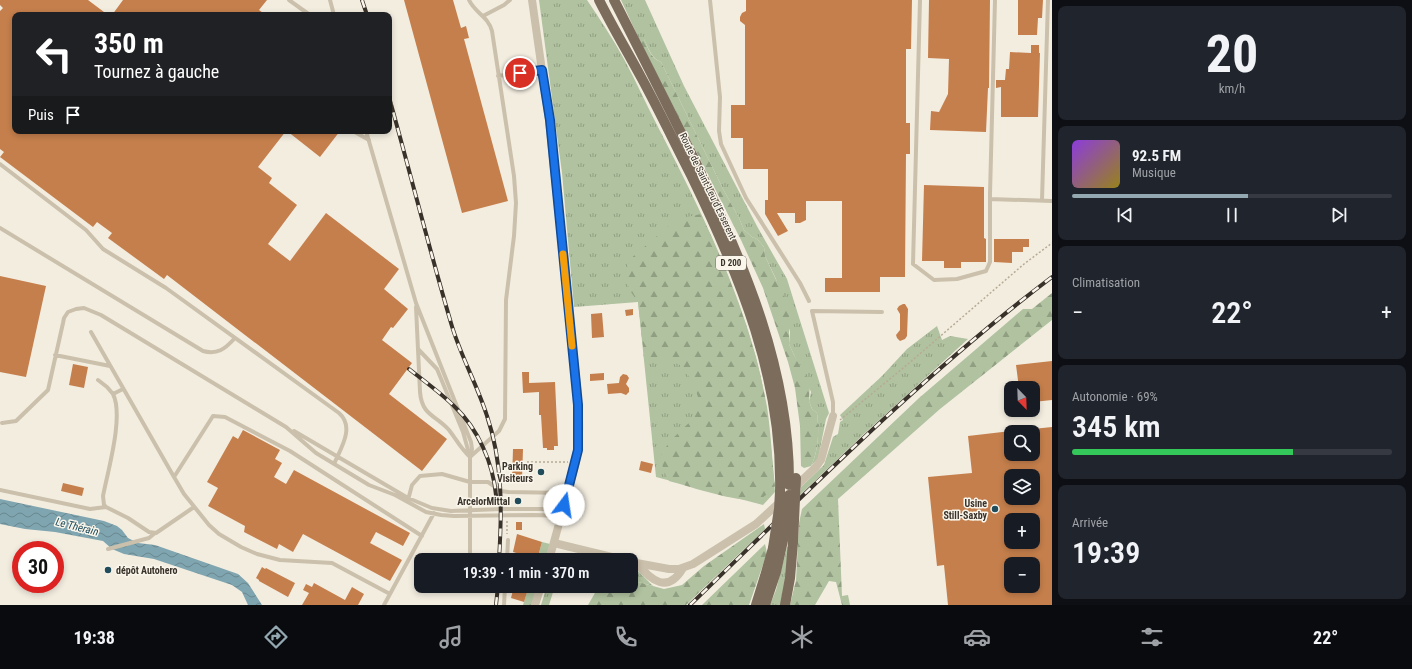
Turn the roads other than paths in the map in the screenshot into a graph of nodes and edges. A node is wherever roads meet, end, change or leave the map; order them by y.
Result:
1 (289, 0) edge
2 (330, 0) edge
3 (469, 0) edge
4 (510, 0) edge
5 (532, 0) edge
6 (599, 0) edge
7 (614, 0) edge
8 (710, 0) edge
9 (920, 0) edge
10 (996, 0) edge
11 (1048, 0) edge
12 (306, 12) edge
13 (333, 12) edge
14 (483, 16) junction
15 (542, 70) junction
16 (498, 76) junction
17 (358, 134) edge
18 (367, 134) edge
19 (369, 140) junction
20 (0, 164) edge
21 (990, 199) junction
22 (1042, 200) junction
23 (1052, 201) edge
24 (0, 228) edge
25 (809, 301) dead end
26 (416, 303) junction
27 (882, 312) dead end
28 (91, 332) dead end
29 (234, 339) junction
30 (418, 349) junction
31 (55, 355) junction
32 (110, 366) junction
33 (98, 380) dead end
34 (123, 389) junction
35 (113, 394) junction
36 (833, 419) joint
37 (2, 423) dead end
38 (286, 427) junction
39 (337, 456) junction
40 (470, 458) junction
41 (334, 464) junction
42 (174, 478) junction
43 (792, 481) junction
44 (470, 482) junction
45 (0, 490) edge
46 (567, 493) junction
47 (408, 500) junction
48 (106, 507) junction
49 (194, 507) junction
50 (435, 509) junction
51 (471, 509) junction
52 (562, 512) junction
53 (433, 514) junction
54 (471, 516) junction
55 (156, 533) junction
56 (422, 536) junction
57 (508, 540) road end
58 (554, 543) junction
59 (108, 549) dead end
60 (470, 553) edge
61 (507, 553) edge
62 (551, 553) edge
63 (595, 553) edge
64 (638, 564) edge
65 (638, 567) edge
66 (683, 568) junction
67 (505, 593) edge
68 (539, 593) edge
69 (390, 594) junction
70 (384, 605) edge
71 (504, 605) edge
72 (536, 605) edge
73 (756, 605) edge
74 (765, 605) edge
75 (785, 605) edge

1 - 12 lane
2 - 13 lane
3 - 14 lane
4 - 14 lane
5 - 15 street
6 - 73 main road, Route de Saint-Leu d'Esserent / D 200, bridge
7 - 43 main road, Route de Saint-Leu d'Esserent / D 200
8 - 25 lane
9 - 21 lane
10 - 21 lane
11 - 22 lane
14 - 16 lane
15 - 16 lane
15 - 46 street
16 - 40 lane
17 - 19 lane
18 - 19 lane
19 - 26 lane
20 - 29 lane
21 - 22 lane
22 - 23 lane
24 - 29 lane
26 - 30 lane
26 - 40 lane
27 - 36 lane
28 - 32 lane
29 - 39 lane
30 - 40 lane
30 - 40 lane
31 - 32 lane
31 - 37 lane
31 - 38 lane
32 - 34 lane
33 - 35 lane
34 - 35 lane
34 - 42 lane
35 - 48 lane
36 - 66 street
38 - 39 lane
38 - 41 lane
39 - 41 lane
39 - 47 lane
40 - 44 lane
41 - 47 lane
42 - 49 lane
42 - 56 lane
43 - 74 main road, D 200, bridge
43 - 75 main road, bridge
44 - 46 lane
44 - 47 lane
44 - 51 lane
45 - 48 lane
46 - 52 street
47 - 50 lane
47 - 53 lane
48 - 55 lane
49 - 55 lane
49 - 69 lane
50 - 51 lane
50 - 53 lane
51 - 52 lane
51 - 54 lane
52 - 54 lane
52 - 58 street
53 - 54 lane
53 - 56 lane
54 - 60 lane
55 - 59 lane
56 - 69 lane
57 - 61 lane
58 - 62 street
58 - 63 street
64 - 66 street
65 - 66 street
67 - 71 lane
68 - 72 street
69 - 70 lane

